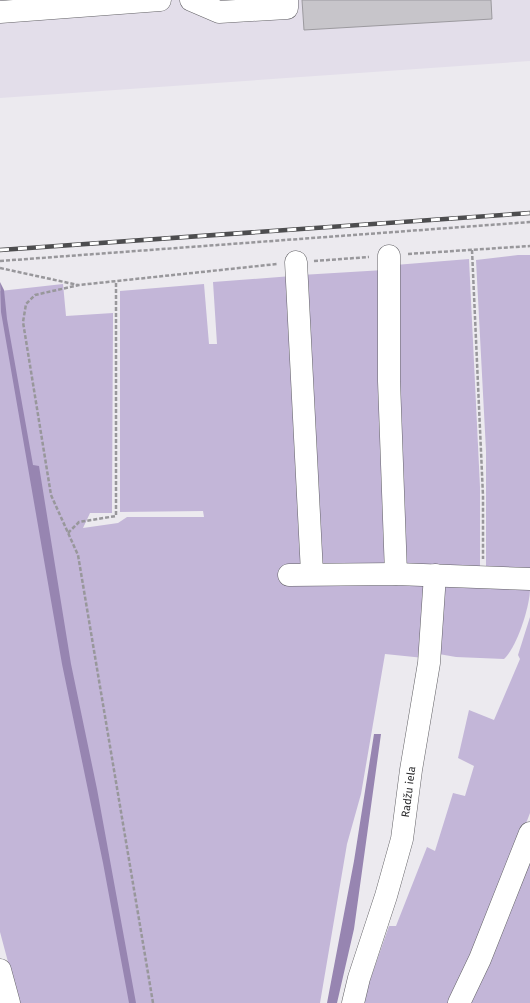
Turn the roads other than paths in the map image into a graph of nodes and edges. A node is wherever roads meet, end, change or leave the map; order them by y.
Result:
1 (160, 0) edge
2 (191, 0) edge
3 (287, 0) edge
4 (0, 12) edge
5 (389, 256) road end
6 (296, 262) road end
7 (312, 573) junction
8 (289, 574) dead end
9 (396, 574) junction
10 (435, 575) junction
11 (530, 579) edge
12 (530, 833) edge
13 (0, 970) edge
14 (9, 1003) edge
15 (354, 1003) edge
16 (458, 1003) edge

1 - 4 lane
2 - 3 lane
5 - 9 lane
6 - 7 lane
7 - 8 lane
7 - 9 lane
9 - 10 lane
10 - 11 lane
10 - 15 lane, Radžu iela
12 - 16 lane
13 - 14 lane

